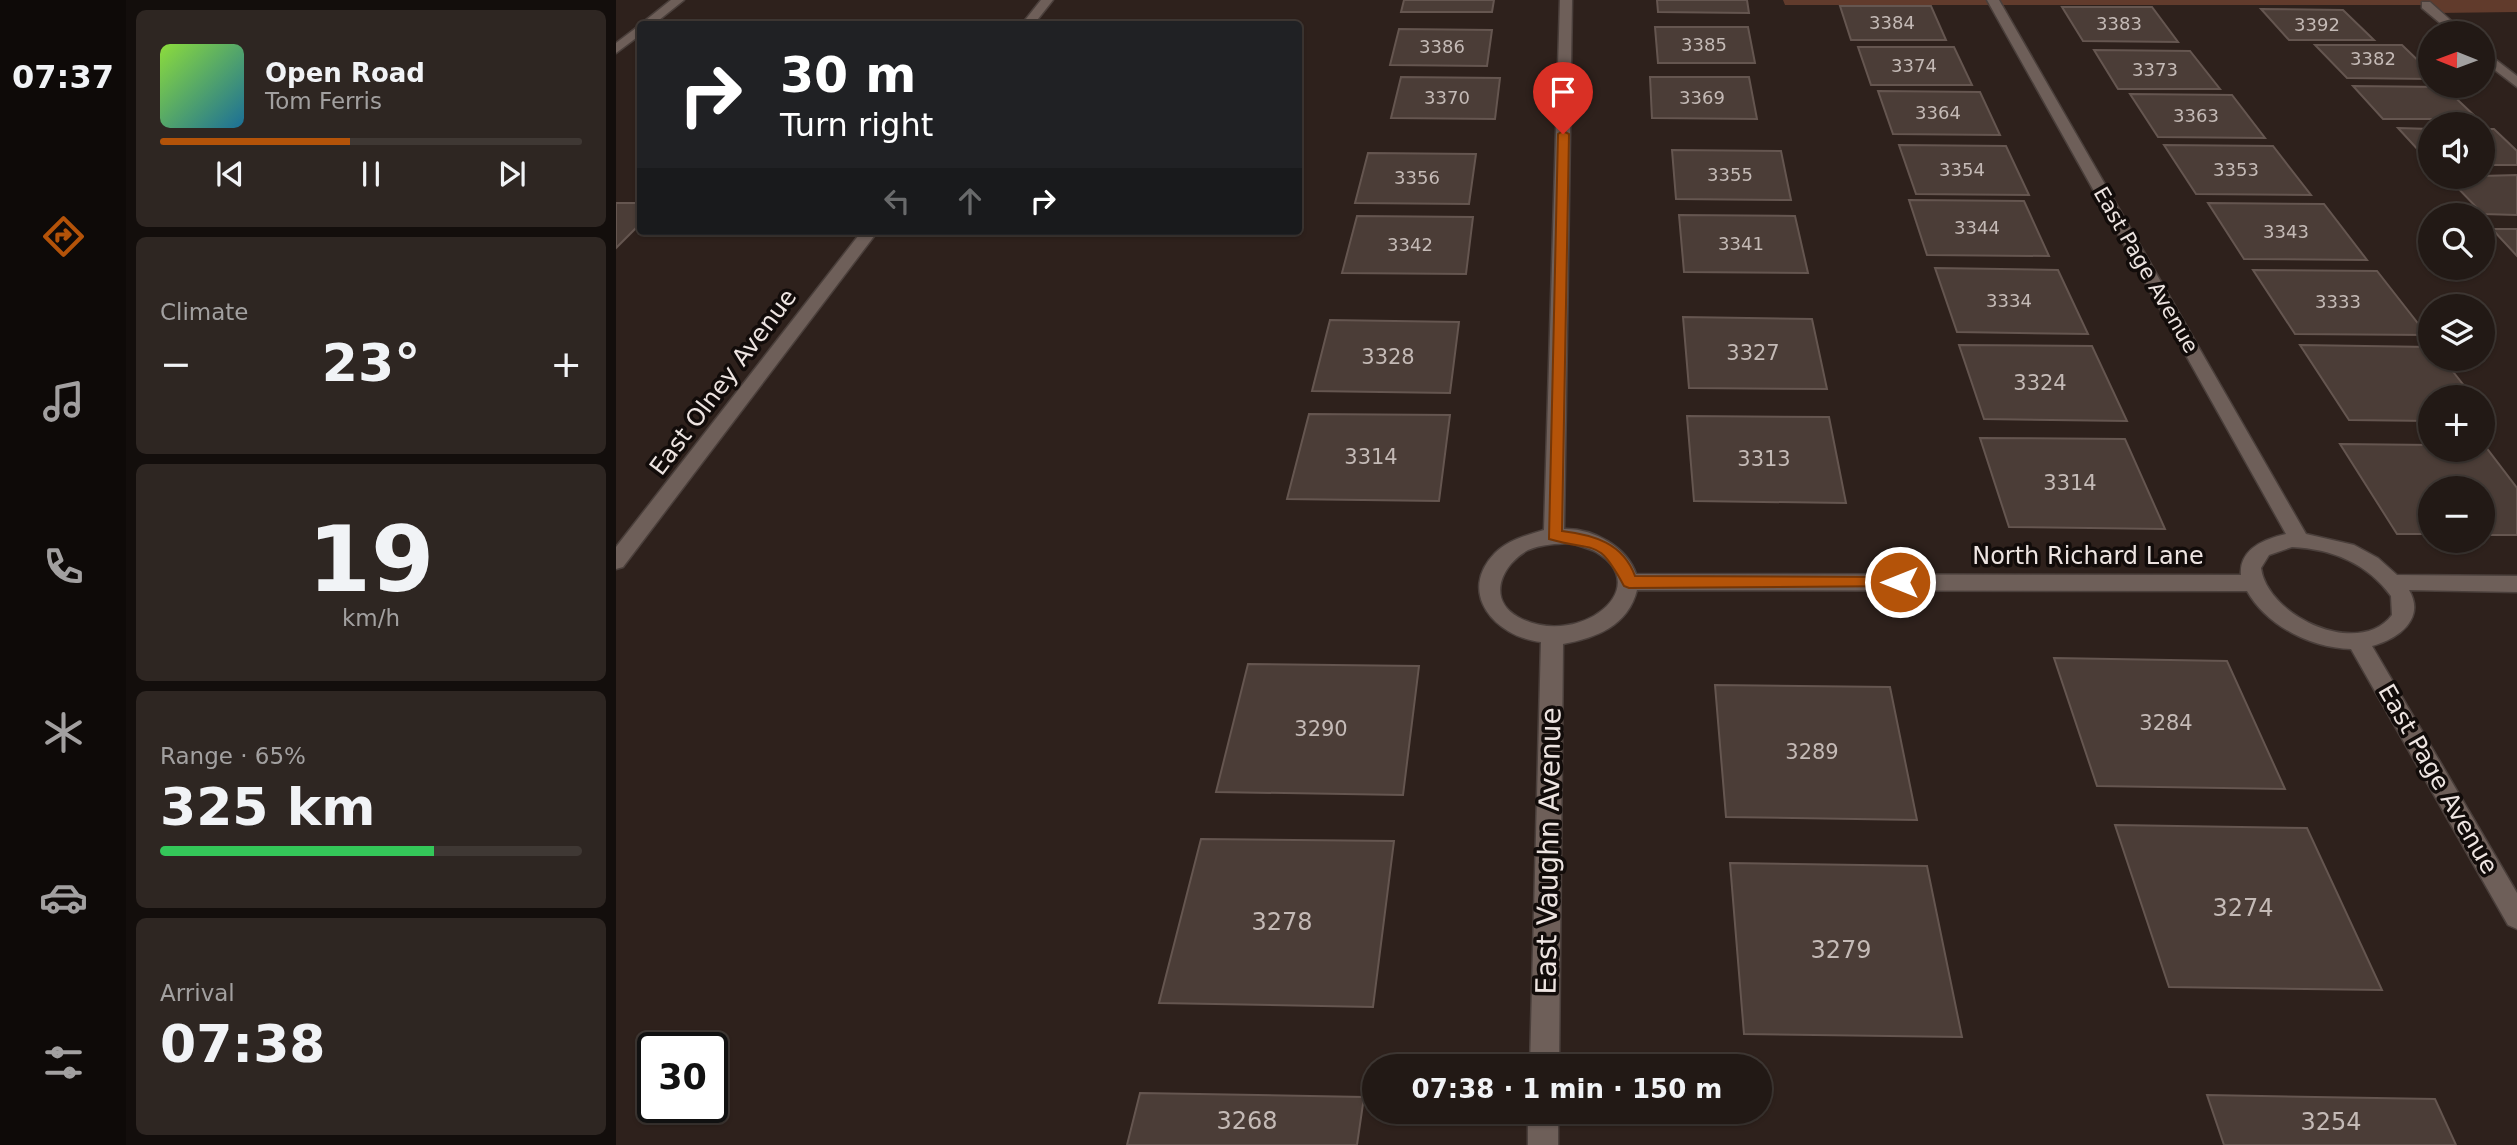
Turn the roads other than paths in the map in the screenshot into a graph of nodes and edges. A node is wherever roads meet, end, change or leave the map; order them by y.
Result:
1 (678, 0) edge
2 (1047, 0) edge
3 (1566, 0) edge
4 (1993, 0) edge
5 (2426, 5) dead end
6 (651, 21) edge
7 (1030, 21) edge
8 (2445, 21) edge
9 (637, 32) edge
10 (616, 49) edge
11 (2496, 65) edge
12 (2517, 83) edge
13 (867, 235) edge
14 (1554, 536) junction
15 (2299, 540) junction
16 (616, 562) edge
17 (1629, 582) junction
18 (2394, 582) junction
19 (2253, 583) junction
20 (2517, 584) edge
21 (1552, 636) junction
22 (2358, 641) junction
23 (2517, 918) edge
24 (1544, 1054) edge
25 (1543, 1124) edge
26 (1543, 1145) edge

1 - 6 street
2 - 7 street
3 - 14 street
4 - 15 street, East Page Avenue
5 - 8 street
9 - 10 street
11 - 12 street
13 - 16 street, East Olney Avenue
14 - 17 street
14 - 21 street
15 - 18 street
15 - 19 street
17 - 19 street, North Richard Lane
17 - 21 street
18 - 20 street
18 - 22 street
19 - 22 street
21 - 24 street, East Vaughn Avenue
22 - 23 street, East Page Avenue
25 - 26 street

